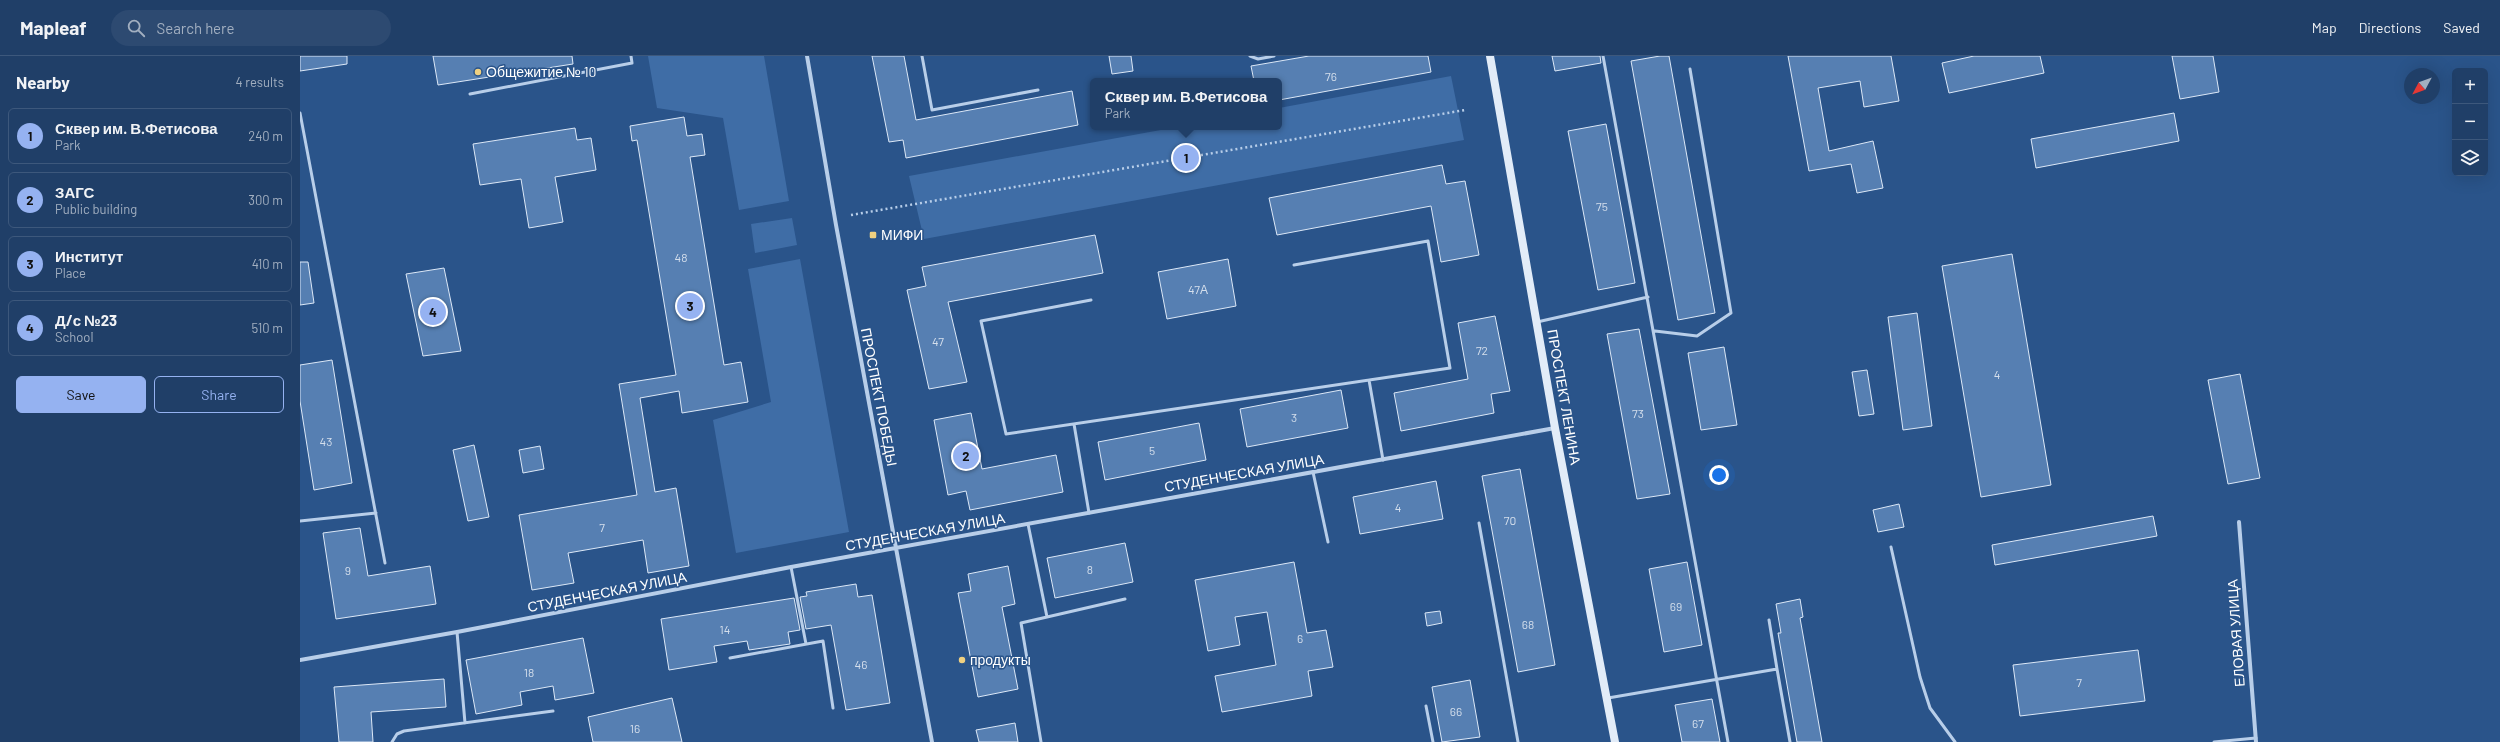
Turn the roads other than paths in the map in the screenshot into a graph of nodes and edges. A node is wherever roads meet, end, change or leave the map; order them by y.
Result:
1 (631, 56) edge
2 (807, 56) edge
3 (922, 56) edge
4 (1250, 56) edge
5 (1274, 56) edge
6 (1490, 56) edge
7 (1603, 56) edge
8 (1690, 69) dead end
9 (1038, 90) dead end
10 (470, 94) dead end
11 (300, 113) edge
12 (305, 141) junction
13 (300, 142) edge
14 (1294, 265) dead end
15 (1648, 297) junction
16 (1091, 300) dead end
17 (1537, 322) junction
18 (1655, 331) junction
19 (1369, 380) junction
20 (1074, 424) junction
21 (1555, 428) junction
22 (1383, 460) junction
23 (1313, 472) junction
24 (376, 513) junction
25 (1090, 513) junction
26 (300, 521) edge
27 (2239, 522) dead end
28 (1479, 523) dead end
29 (1028, 524) junction
30 (1328, 542) dead end
31 (1891, 547) dead end
32 (897, 548) junction
33 (385, 563) dead end
34 (791, 567) junction
35 (1125, 599) dead end
36 (1047, 617) junction
37 (1768, 620) dead end
38 (457, 632) junction
39 (806, 644) junction
40 (730, 658) dead end
41 (300, 660) edge
42 (1776, 669) junction
43 (1718, 679) junction
44 (1608, 698) junction
45 (1426, 706) dead end
46 (833, 708) dead end
47 (553, 711) dead end
48 (465, 723) junction
49 (2256, 740) edge
50 (392, 742) edge
51 (932, 742) edge
52 (1041, 742) edge
53 (1432, 742) edge
54 (1518, 742) edge
55 (1615, 742) edge
56 (1728, 742) edge
57 (1790, 742) edge
58 (1955, 742) edge
59 (2214, 742) edge

1 - 10 lane
2 - 32 street, ПРОСПЕКТ ПОБЕДЫ
3 - 9 lane
4 - 5 lane
6 - 17 street, ПРОСПЕКТ ЛЕНИНА
7 - 15 lane
8 - 18 lane
11 - 12 lane
12 - 13 lane
12 - 24 lane
14 - 19 lane
15 - 17 lane
15 - 18 lane
16 - 20 lane
17 - 21 street, ПРОСПЕКТ ЛЕНИНА
18 - 43 lane
19 - 20 lane
19 - 22 lane
20 - 25 lane
21 - 22 street, СТУДЕНЧЕСКАЯ УЛИЦА
21 - 44 street, ПРОСПЕКТ ЛЕНИНА
22 - 23 street, СТУДЕНЧЕСКАЯ УЛИЦА
23 - 25 street, СТУДЕНЧЕСКАЯ УЛИЦА
23 - 30 lane
24 - 26 lane
24 - 33 lane
25 - 29 street, СТУДЕНЧЕСКАЯ УЛИЦА
27 - 49 street, ЕЛОВАЯ УЛИЦА
28 - 54 lane
29 - 32 street, СТУДЕНЧЕСКАЯ УЛИЦА
29 - 36 lane
31 - 58 lane
32 - 34 street, СТУДЕНЧЕСКАЯ УЛИЦА
32 - 51 street, ПРОСПЕКТ ПОБЕДЫ
34 - 38 street, СТУДЕНЧЕСКАЯ УЛИЦА
34 - 39 lane
35 - 36 lane
36 - 52 lane
37 - 42 lane
38 - 41 street, СТУДЕНЧЕСКАЯ УЛИЦА
38 - 48 lane
39 - 40 lane
39 - 46 lane
42 - 43 lane
42 - 57 lane
43 - 44 lane
43 - 56 lane
44 - 55 street, ПРОСПЕКТ ЛЕНИНА
45 - 53 lane
47 - 48 lane
48 - 50 lane
49 - 59 lane

